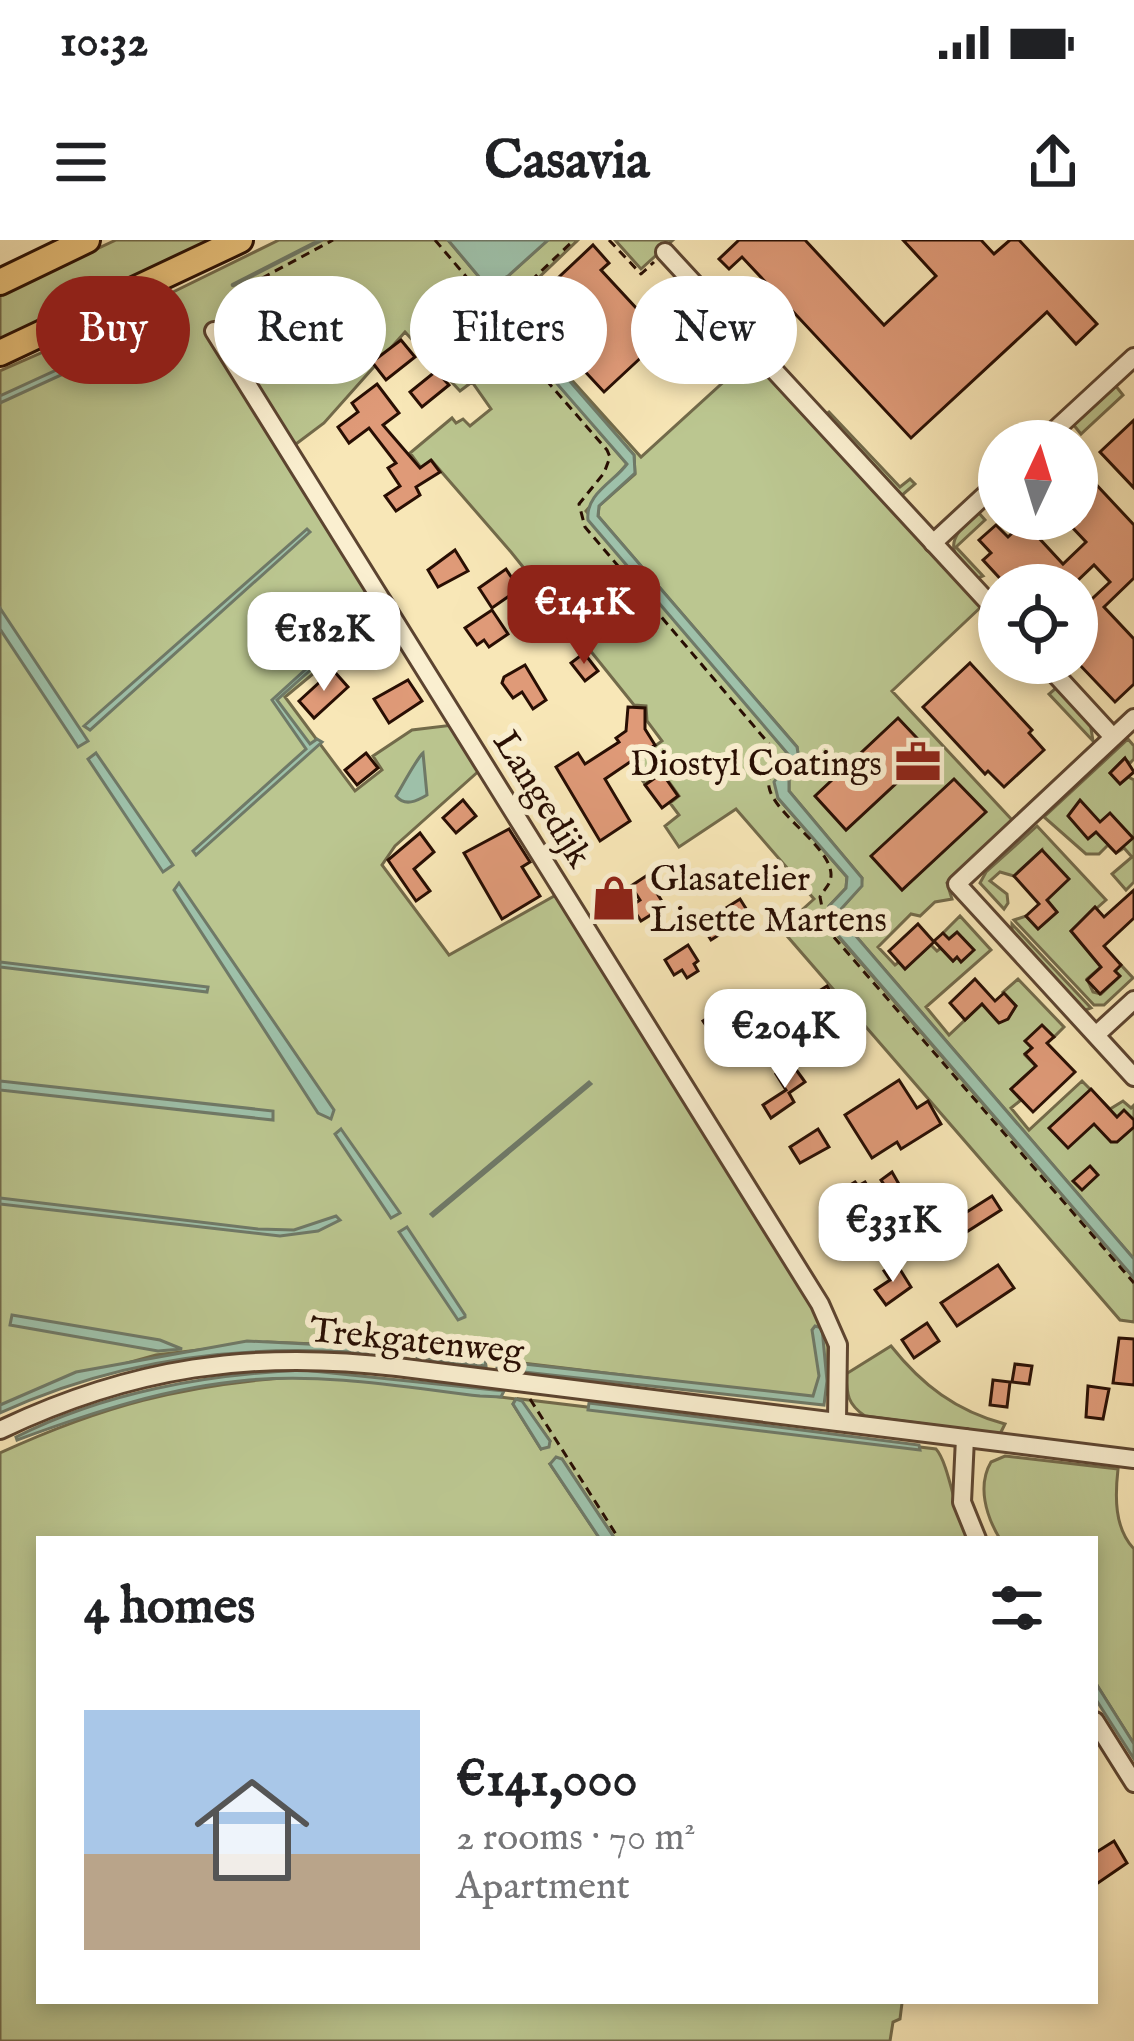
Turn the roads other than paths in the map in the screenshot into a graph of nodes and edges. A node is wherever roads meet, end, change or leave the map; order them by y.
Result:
1 (87, 240) edge
2 (240, 240) edge
3 (665, 252) road end
4 (0, 282) edge
5 (0, 352) edge
6 (1134, 356) edge
7 (247, 384) edge
8 (1065, 420) edge
9 (978, 502) edge
10 (934, 543) junction
11 (978, 591) edge
12 (1064, 684) edge
13 (1134, 718) edge
14 (1113, 737) junction
15 (1134, 1000) edge
16 (1097, 1034) junction
17 (1134, 1077) edge
18 (837, 1421) junction
19 (0, 1430) edge
20 (965, 1438) junction
21 (1134, 1459) edge
22 (976, 1536) edge
23 (1098, 1726) edge
24 (1134, 1783) edge

1 - 4 highway
2 - 5 highway
3 - 10 street
6 - 8 street
7 - 18 street, Langedijk
9 - 10 street
10 - 11 street
12 - 14 street
13 - 14 street
14 - 16 street
15 - 16 street
16 - 17 street
18 - 19 street, Trekgatenweg
18 - 20 street
20 - 21 street
20 - 22 street
23 - 24 street

